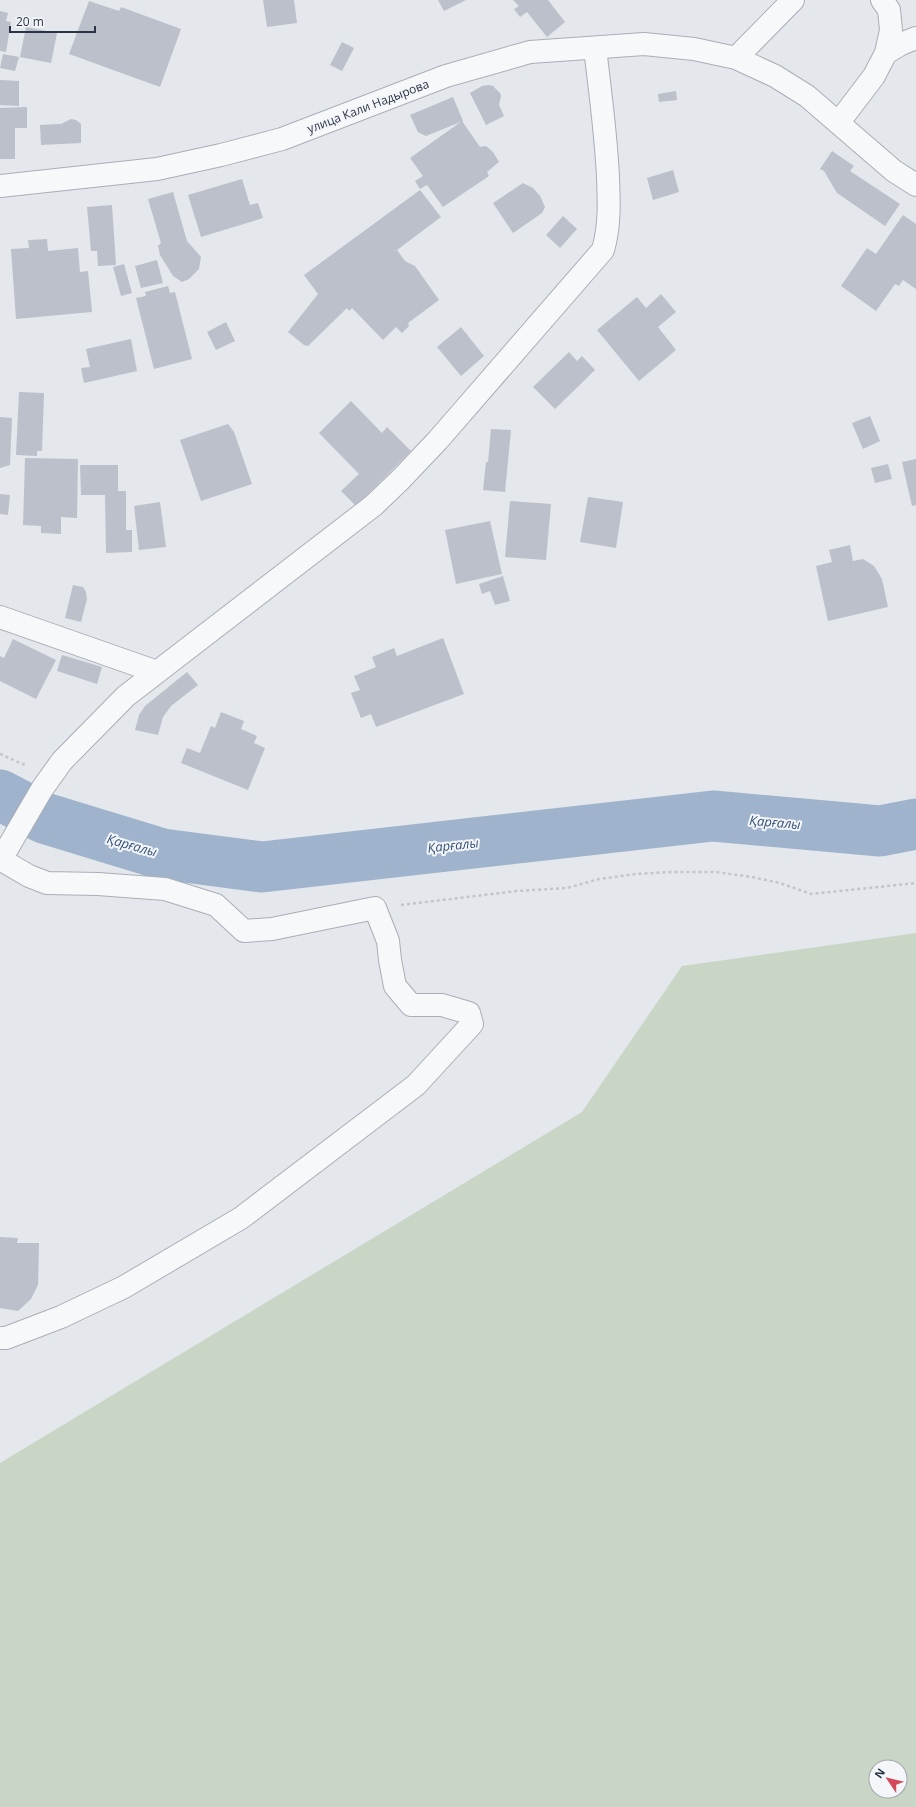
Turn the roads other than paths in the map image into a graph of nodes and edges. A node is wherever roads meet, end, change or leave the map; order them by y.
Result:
1 (792, 0) edge
2 (882, 0) edge
3 (916, 38) edge
4 (594, 48) junction
5 (886, 53) junction
6 (736, 58) junction
7 (839, 122) junction
8 (916, 185) edge
9 (0, 186) edge
10 (0, 617) edge
11 (157, 672) junction
12 (0, 860) edge
13 (0, 1338) edge

1 - 6 street
2 - 5 street
3 - 5 street
4 - 6 street, улица Кали Надырова
4 - 9 street, улица Кали Надырова
4 - 11 street
5 - 7 street
6 - 7 street, улица Кали Надырова
7 - 8 street, улица Кали Надырова
10 - 11 street
11 - 12 street
12 - 13 street

